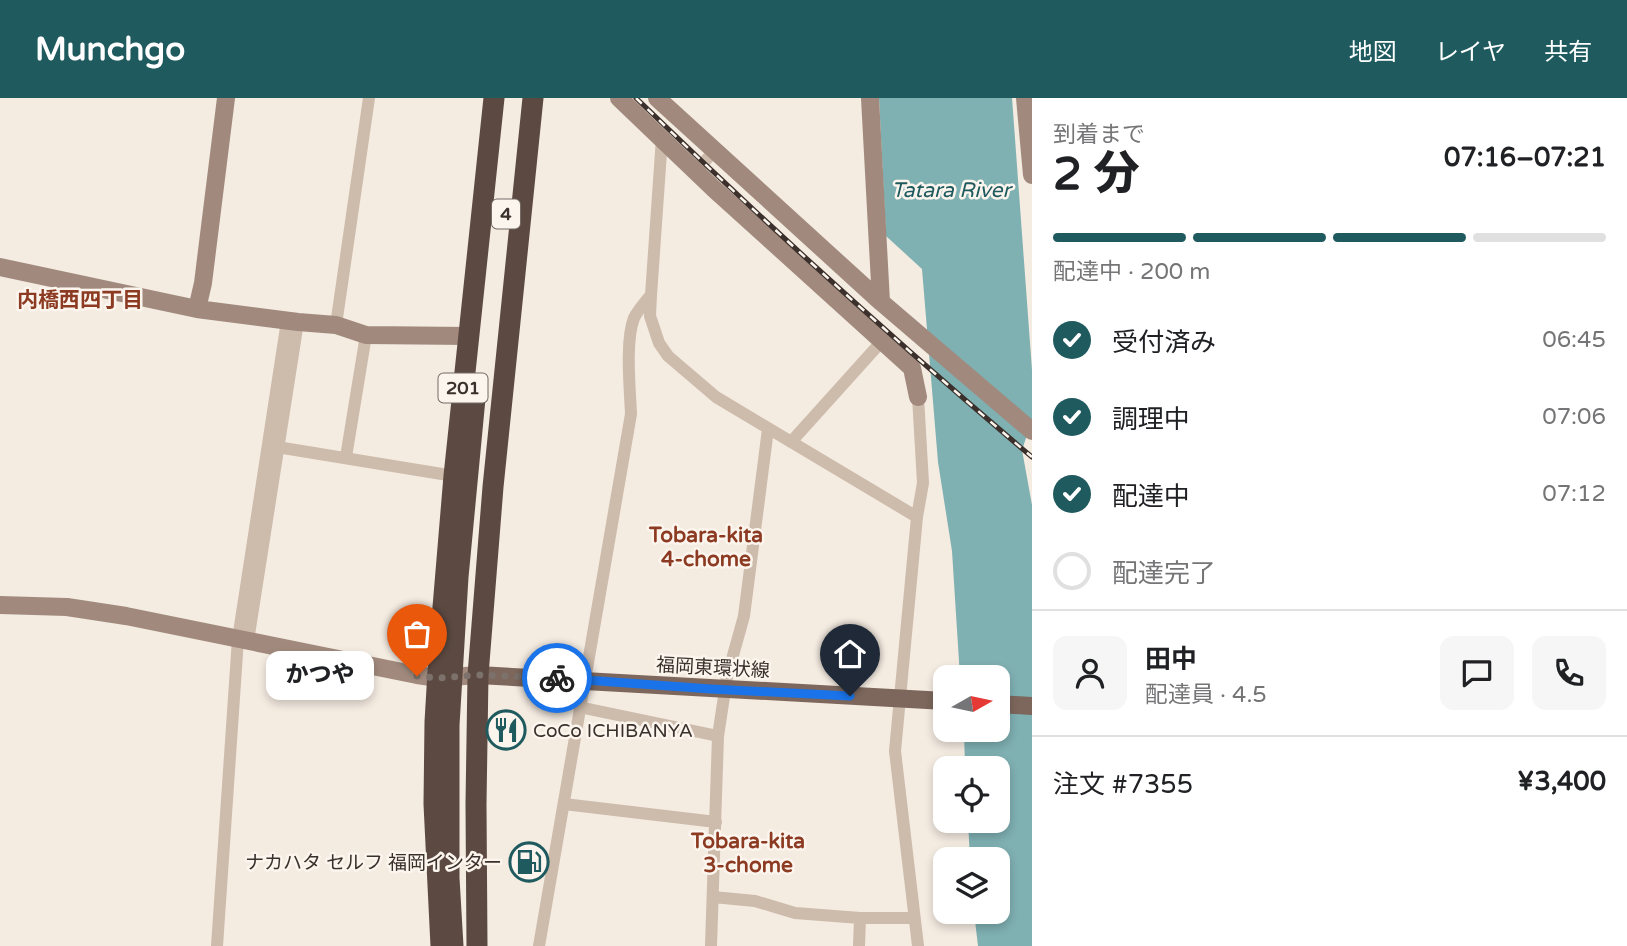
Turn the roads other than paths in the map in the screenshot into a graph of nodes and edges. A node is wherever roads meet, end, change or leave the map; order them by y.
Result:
1 (226, 98) edge
2 (369, 98) edge
3 (494, 98) edge
4 (507, 98) edge
5 (519, 98) edge
6 (533, 98) edge
7 (620, 98) edge
8 (657, 98) edge
9 (870, 98) edge
10 (1025, 98) edge
11 (662, 138) junction
12 (715, 150) junction
13 (696, 171) junction
14 (1032, 175) edge
15 (0, 267) edge
16 (651, 295) junction
17 (881, 302) junction
18 (197, 309) junction
19 (293, 322) junction
20 (336, 326) junction
21 (366, 335) junction
22 (468, 336) junction
23 (882, 341) junction
24 (482, 390) junction
25 (918, 397) joint
26 (768, 429) junction
27 (1032, 431) edge
28 (791, 442) junction
29 (273, 446) junction
30 (346, 457) junction
31 (454, 476) junction
32 (917, 517) junction
33 (0, 605) edge
34 (243, 640) junction
35 (478, 675) junction
36 (438, 678) junction
37 (584, 680) junction
38 (725, 690) junction
39 (901, 698) junction
40 (933, 700) edge
41 (1010, 705) edge
42 (1032, 706) edge
43 (579, 707) junction
44 (718, 736) junction
45 (564, 804) junction
46 (716, 822) junction
47 (713, 897) junction
48 (860, 918) junction
49 (914, 918) junction
50 (217, 946) edge
51 (442, 946) edge
52 (453, 946) edge
53 (467, 946) edge
54 (477, 946) edge
55 (539, 946) edge
56 (711, 946) edge
57 (859, 946) edge
58 (918, 946) edge

1 - 18 street
2 - 20 street
3 - 22 highway, 201
4 - 24 highway, 4
5 - 24 highway, 4
6 - 35 highway, 201
7 - 11 street
8 - 12 street
9 - 17 street
10 - 14 street
11 - 13 street
11 - 16 street
12 - 13 street
12 - 17 street
13 - 23 street
15 - 18 street
16 - 26 street
16 - 37 street
17 - 27 street
18 - 19 street
19 - 20 street
19 - 29 street
20 - 21 street
21 - 22 street
21 - 30 street
22 - 31 highway, 201
23 - 25 street
23 - 28 street
24 - 52 highway, 4, bridge
24 - 53 highway, 4
25 - 32 street
26 - 28 street
26 - 38 street
28 - 32 street
29 - 30 street
29 - 34 street
30 - 31 street
31 - 36 highway, 201
32 - 39 street
33 - 34 street
34 - 36 street
34 - 50 street
35 - 36 street
35 - 37 main road, 福岡東環状線
35 - 54 highway, 201
36 - 51 highway, 201
37 - 38 main road, 福岡東環状線
37 - 43 street
38 - 39 main road, 福岡東環状線
38 - 44 street
39 - 40 main road, 福岡東環状線
39 - 49 street
41 - 42 main road
43 - 44 street
43 - 45 street
44 - 46 street
45 - 46 street
45 - 55 street
46 - 47 street
47 - 48 street
47 - 56 street
48 - 49 street
48 - 57 street
49 - 58 street

